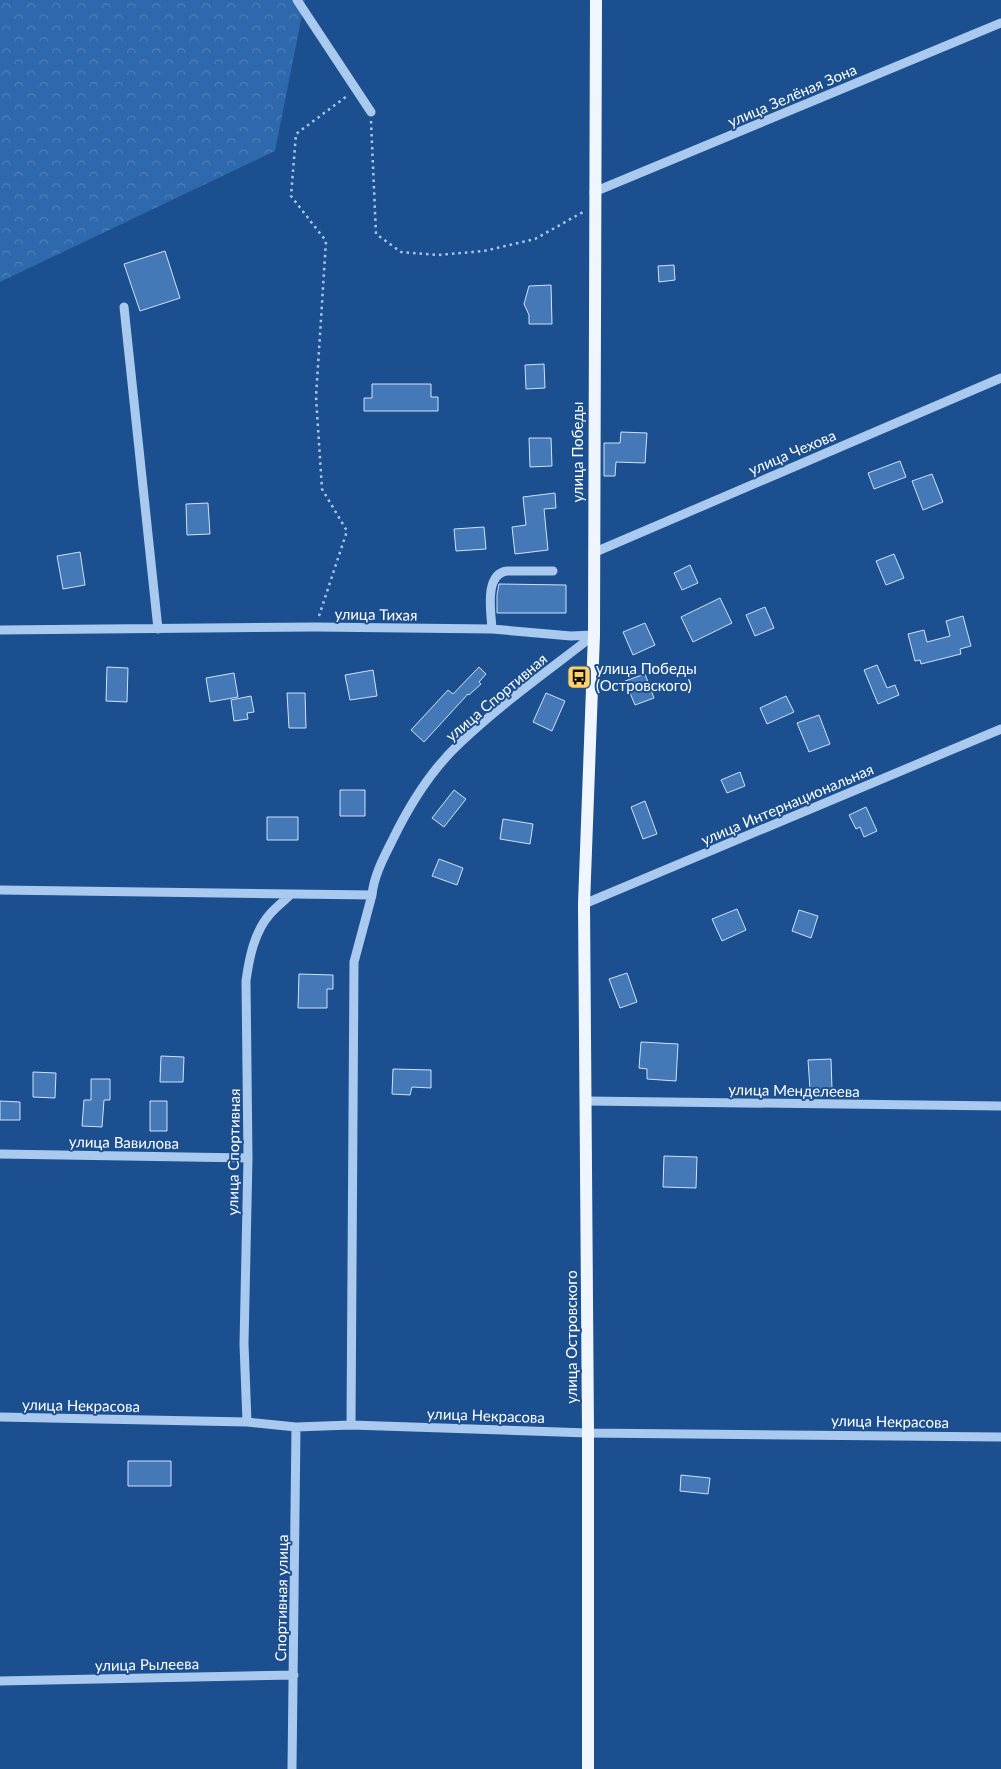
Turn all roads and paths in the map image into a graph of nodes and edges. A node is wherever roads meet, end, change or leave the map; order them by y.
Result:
1 (297, 0) edge
2 (596, 0) edge
3 (1001, 23) edge
4 (356, 89) junction
5 (371, 112) joint
6 (594, 192) junction
7 (594, 206) junction
8 (124, 307) dead end
9 (1001, 378) edge
10 (593, 552) junction
11 (553, 571) dead end
12 (315, 627) junction
13 (158, 629) junction
14 (492, 629) junction
15 (0, 630) edge
16 (594, 635) junction
17 (1001, 730) edge
18 (0, 890) edge
19 (290, 895) junction
20 (372, 895) junction
21 (584, 904) junction
22 (586, 1101) junction
23 (1001, 1106) edge
24 (0, 1154) edge
25 (248, 1158) junction
26 (0, 1417) edge
27 (247, 1422) junction
28 (351, 1425) junction
29 (296, 1427) junction
30 (588, 1433) junction
31 (1001, 1437) edge
32 (294, 1676) junction
33 (0, 1681) edge
34 (292, 1769) edge
35 (588, 1769) edge

1 - 4 street
2 - 6 main road, улица Победы
3 - 6 street, улица Зелёная Зона
4 - 5 street
4 - 12 path
5 - 7 path
6 - 7 main road, улица Победы
7 - 10 main road, улица Победы
8 - 13 street
9 - 10 street, улица Чехова
10 - 16 main road, улица Победы
11 - 14 street
12 - 13 street, улица Тихая
12 - 14 street, улица Тихая
13 - 15 street, улица Тихая
14 - 16 street, улица Тихая
16 - 20 street, улица Спортивная
16 - 21 main road, улица Победы
17 - 21 street, улица Интернациональная
18 - 19 street
19 - 20 street
19 - 25 street, улица Спортивная
20 - 28 street, улица Спортивная
21 - 22 main road, улица Островского
22 - 23 street, улица Менделеева
22 - 30 main road, улица Островского
24 - 25 street, улица Вавилова
25 - 27 street, улица Спортивная
26 - 27 street, улица Некрасова
27 - 29 street, улица Некрасова
28 - 29 street, улица Некрасова
28 - 30 street, улица Некрасова
29 - 32 street, Спортивная улица
30 - 31 street, улица Некрасова
30 - 35 main road, улица Островского
32 - 33 street, улица Рылеева
32 - 34 street, Спортивная улица

